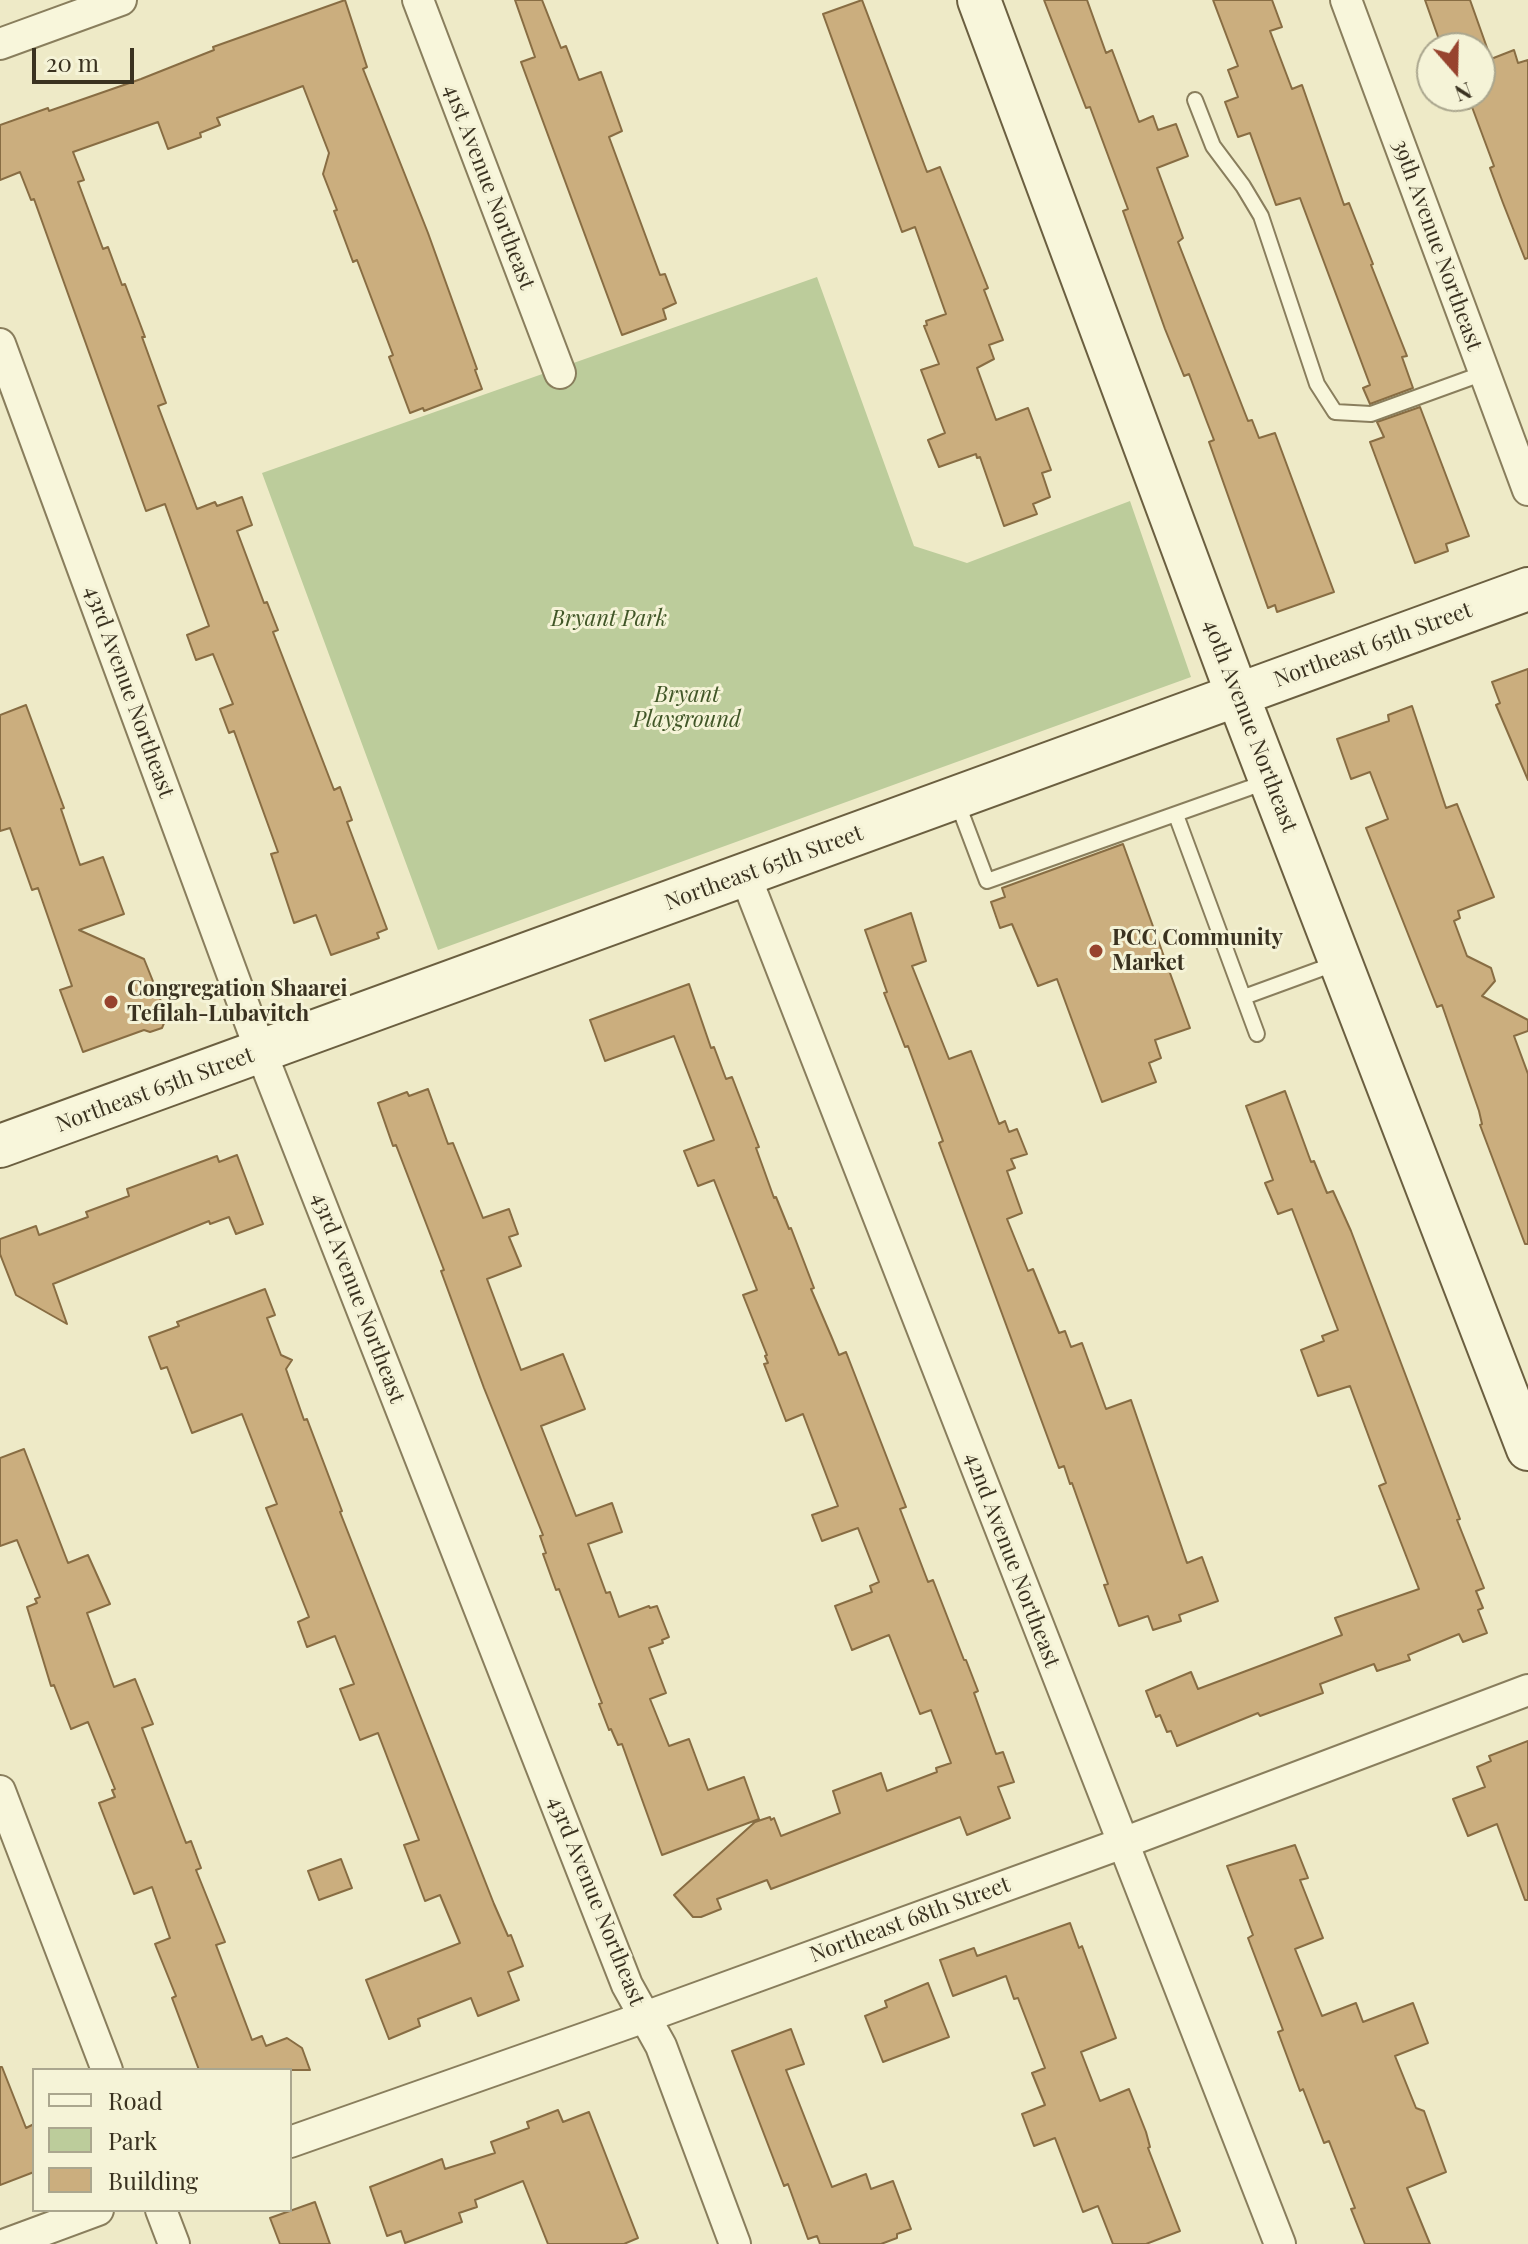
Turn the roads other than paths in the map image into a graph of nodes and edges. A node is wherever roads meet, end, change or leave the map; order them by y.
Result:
1 (121, 0) edge
2 (418, 0) edge
3 (979, 0) edge
4 (1346, 0) edge
5 (0, 44) edge
6 (1195, 100) dead end
7 (0, 344) edge
8 (560, 373) dead end
9 (1484, 373) junction
10 (1528, 490) edge
11 (1528, 589) edge
12 (1237, 694) junction
13 (1270, 781) junction
14 (955, 798) junction
15 (1176, 815) junction
16 (745, 875) junction
17 (1340, 962) junction
18 (1244, 997) junction
19 (1257, 1034) dead end
20 (261, 1052) junction
21 (0, 1146) edge
22 (1528, 1449) edge
23 (1528, 1690) edge
24 (0, 1791) edge
25 (1123, 1843) junction
26 (645, 2017) junction
27 (106, 2068) edge
28 (292, 2141) edge
29 (93, 2212) edge
30 (162, 2212) edge
31 (6, 2244) edge
32 (174, 2244) edge
33 (735, 2244) edge
34 (1280, 2244) edge

1 - 5 street
2 - 8 street, 41st Avenue Northeast
3 - 12 main road, 40th Avenue Northeast
4 - 9 street, 39th Avenue Northeast
6 - 9 lane
7 - 20 street, 43rd Avenue Northeast
9 - 10 street, 39th Avenue Northeast
11 - 12 main road, Northeast 65th Street
12 - 13 main road, 40th Avenue Northeast
12 - 14 main road, Northeast 65th Street
13 - 15 lane
13 - 17 main road, 40th Avenue Northeast
14 - 15 lane
14 - 16 main road, Northeast 65th Street
15 - 18 lane
16 - 20 main road, Northeast 65th Street
16 - 25 street, 42nd Avenue Northeast
17 - 18 lane
17 - 22 main road, 40th Avenue Northeast
18 - 19 lane
20 - 21 main road, Northeast 65th Street
20 - 26 street, 43rd Avenue Northeast
23 - 25 street, Northeast 68th Street
24 - 27 street
25 - 26 street, Northeast 68th Street
25 - 34 street, 42nd Avenue Northeast
26 - 28 street, Northeast 68th Street
26 - 33 street, 43rd Avenue Northeast
29 - 31 street
30 - 32 street

